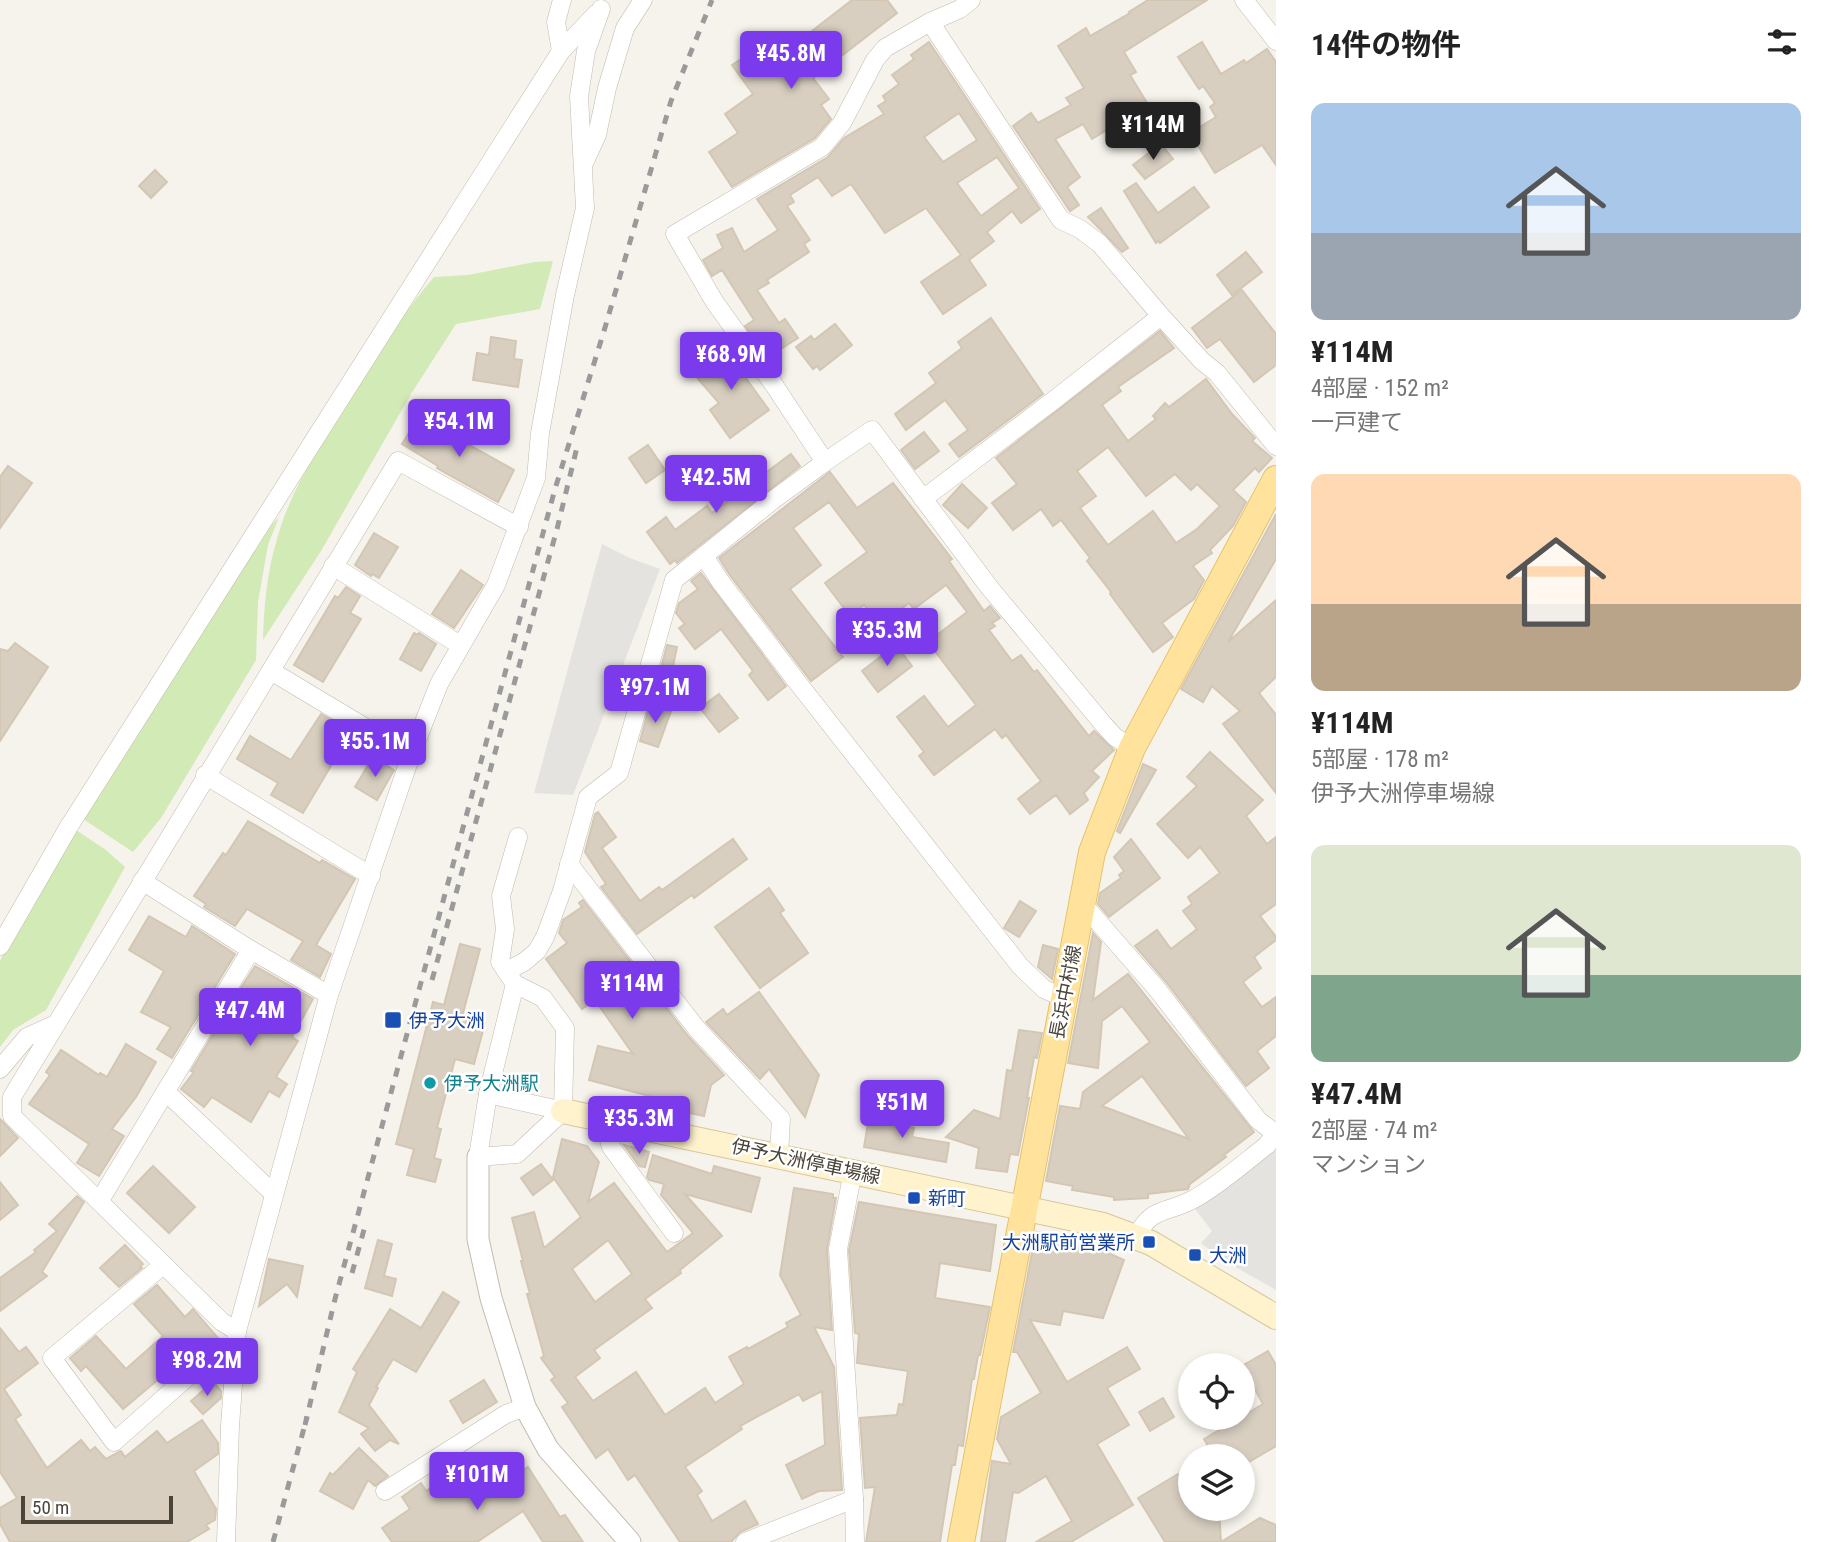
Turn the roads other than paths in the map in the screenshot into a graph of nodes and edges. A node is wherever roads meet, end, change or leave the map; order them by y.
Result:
1 (562, 0) edge
2 (643, 0) edge
3 (971, 0) edge
4 (1244, 0) edge
5 (604, 5) edge
6 (930, 22) junction
7 (1273, 33) edge
8 (561, 51) junction
9 (584, 165) junction
10 (1161, 316) junction
11 (1276, 446) edge
12 (825, 462) junction
13 (1276, 479) edge
14 (923, 499) junction
15 (519, 527) junction
16 (704, 556) junction
17 (332, 566) junction
18 (460, 645) junction
19 (271, 671) junction
20 (1132, 748) junction
21 (411, 755) junction
22 (205, 775) junction
23 (518, 836) dead end
24 (569, 864) junction
25 (371, 876) junction
26 (142, 881) junction
27 (1081, 908) junction
28 (0, 946) edge
29 (251, 950) junction
30 (510, 978) junction
31 (329, 995) junction
32 (1064, 998) junction
33 (56, 1024) junction
34 (0, 1069) edge
35 (166, 1092) junction
36 (488, 1094) junction
37 (563, 1111) junction
38 (603, 1119) junction
39 (1276, 1133) edge
40 (779, 1155) junction
41 (478, 1157) junction
42 (853, 1171) junction
43 (274, 1194) junction
44 (100, 1200) junction
45 (1026, 1210) junction
46 (674, 1233) dead end
47 (1136, 1237) junction
48 (163, 1265) junction
49 (1276, 1317) edge
50 (237, 1331) junction
51 (237, 1351) junction
52 (525, 1407) junction
53 (386, 1491) dead end
54 (854, 1499) junction
55 (226, 1542) edge
56 (630, 1542) edge
57 (745, 1542) edge
58 (855, 1542) edge
59 (961, 1542) edge

1 - 8 street
2 - 9 street
3 - 6 street
4 - 7 street
5 - 8 street
5 - 9 street
6 - 10 street
6 - 12 street
8 - 28 street
9 - 15 street
10 - 11 street
10 - 14 street
12 - 14 street
12 - 16 street
13 - 20 main road, 長浜中村線
14 - 20 street
15 - 17 street
15 - 18 street
16 - 24 street
16 - 32 street
17 - 18 street
17 - 19 street
18 - 21 street
19 - 21 street
19 - 22 street
20 - 27 main road, 長浜中村線
21 - 25 street
22 - 25 street
22 - 26 street
23 - 30 street
24 - 30 street
24 - 40 street
25 - 31 street
26 - 29 street
26 - 33 street
27 - 32 main road, 長浜中村線
27 - 39 street
29 - 31 street
29 - 35 street
30 - 36 street
30 - 37 street
31 - 43 street
32 - 45 main road, 長浜中村線
33 - 34 street
33 - 44 street
35 - 43 street
35 - 44 street
36 - 37 street
36 - 41 street
37 - 38 main road, 伊予大洲停車場線
37 - 41 street
38 - 40 main road, 伊予大洲停車場線
38 - 46 street
39 - 47 street
40 - 42 main road, 伊予大洲停車場線
41 - 52 street
42 - 45 main road, 伊予大洲停車場線
42 - 54 street
43 - 50 street
44 - 48 street
45 - 47 main road, 伊予大洲停車場線
45 - 59 main road, 長浜中村線
47 - 49 main road, 伊予大洲停車場線
48 - 50 street
48 - 51 street
50 - 51 street
51 - 55 street
52 - 53 street
52 - 56 street
54 - 57 street
54 - 58 street

